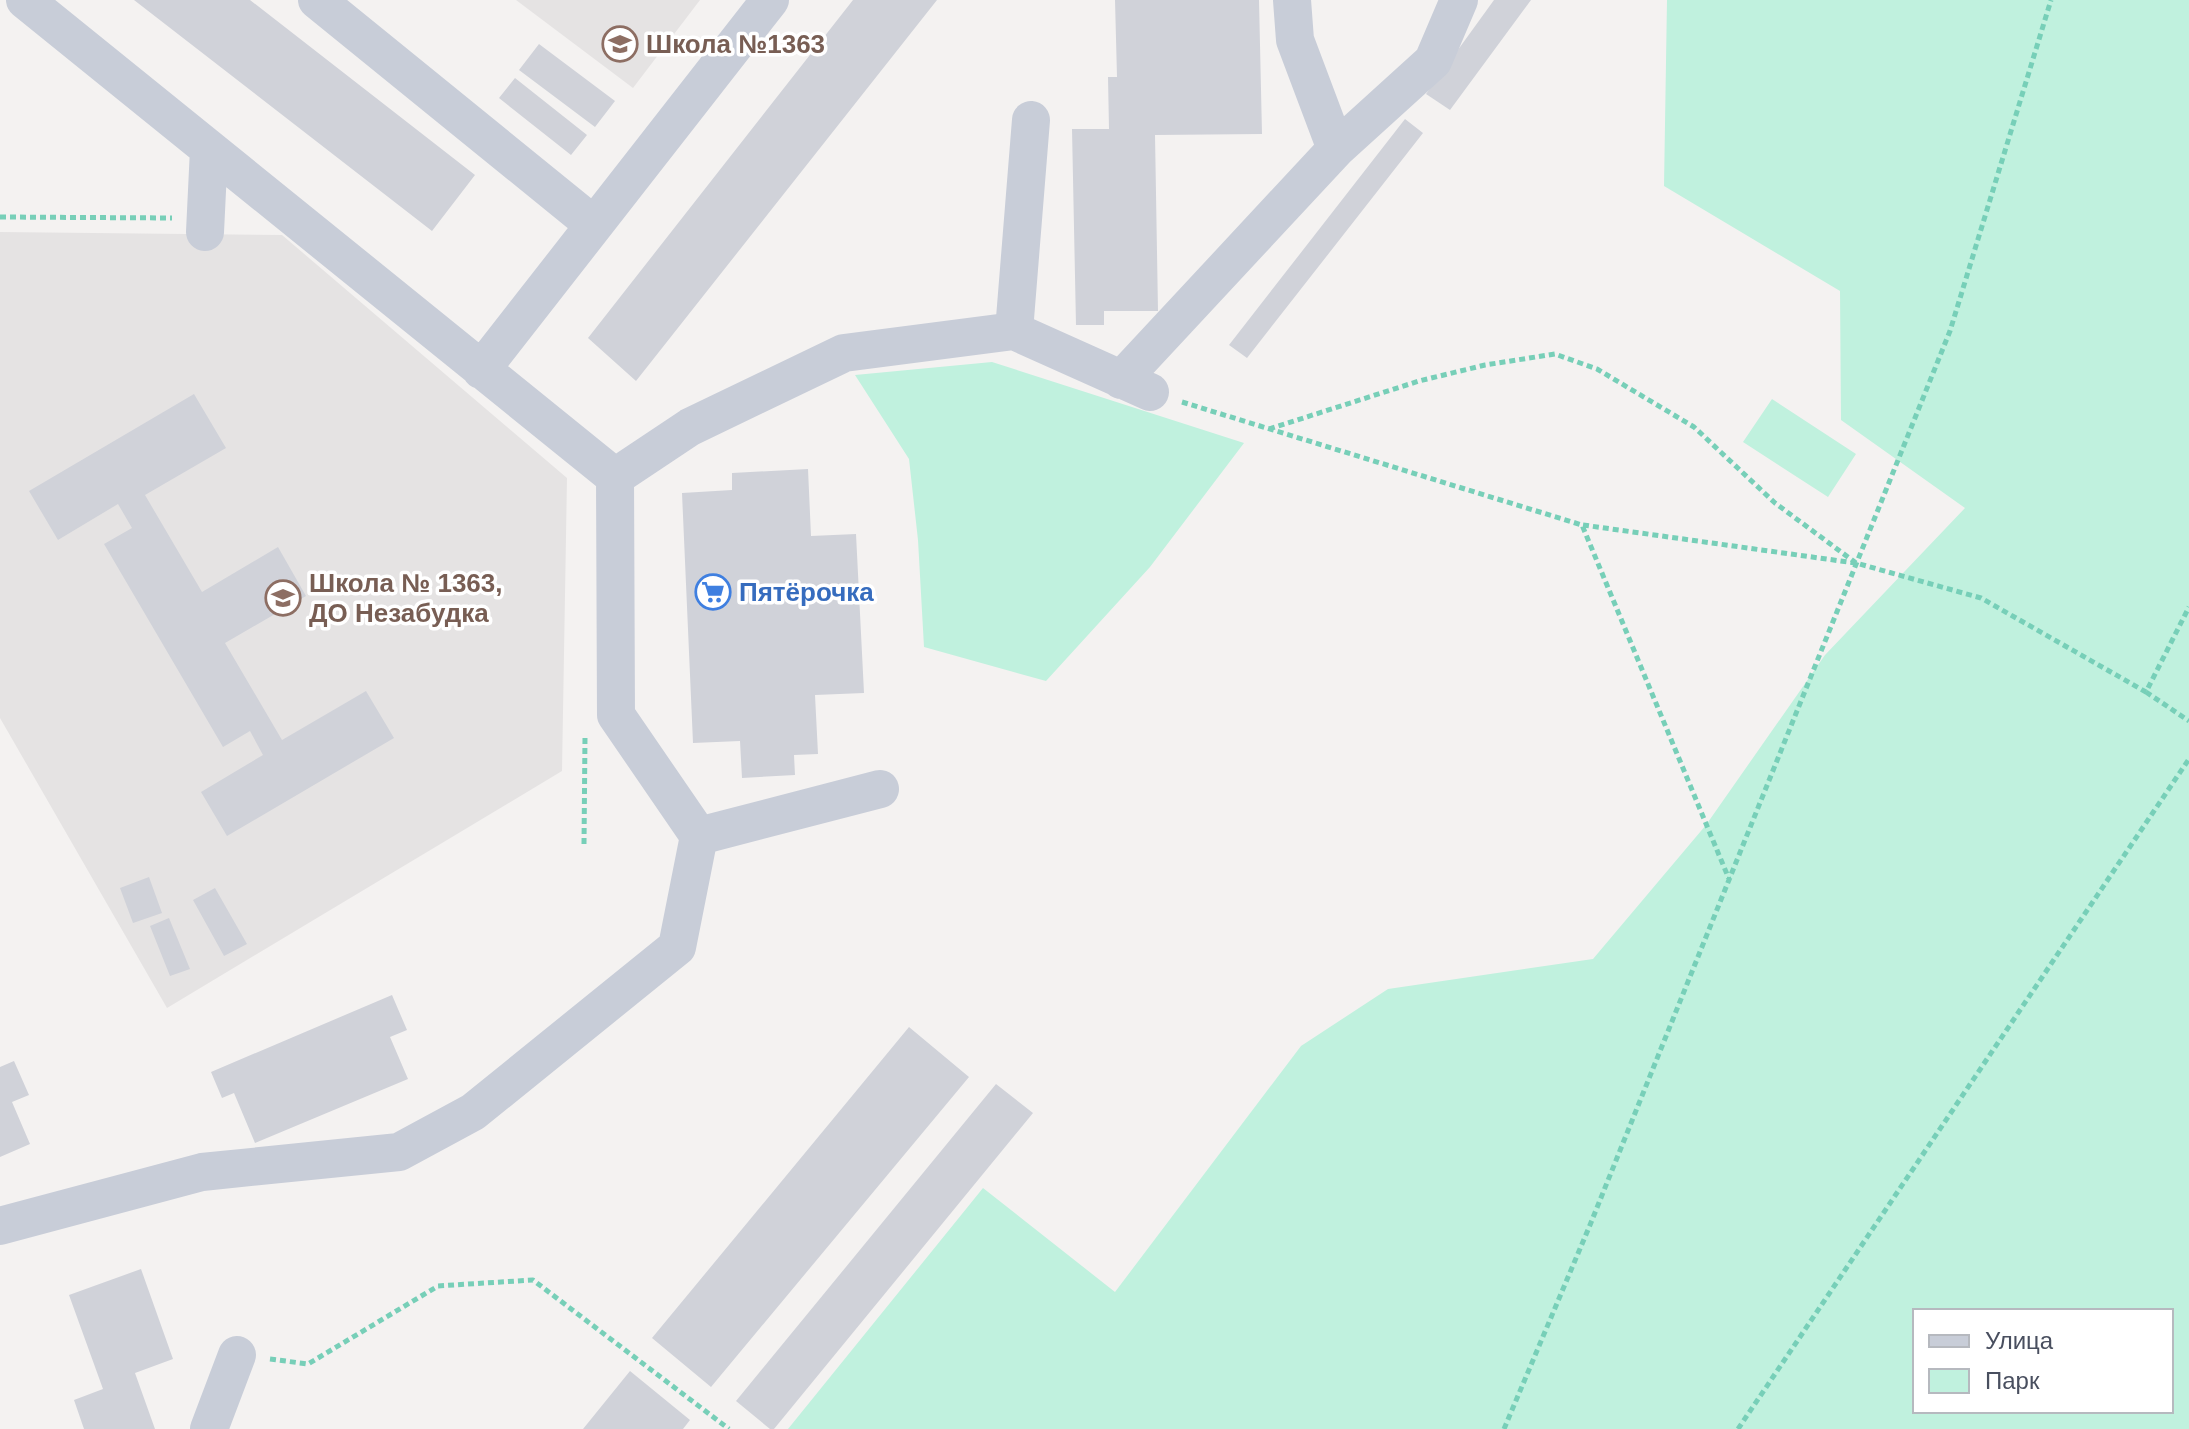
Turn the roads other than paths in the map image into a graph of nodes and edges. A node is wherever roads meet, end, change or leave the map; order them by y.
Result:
1 (25, 0) edge
2 (317, 0) edge
3 (770, 0) edge
4 (1292, 0) edge
5 (1459, 0) edge
6 (1031, 120) dead end
7 (209, 149) junction
8 (1336, 149) junction
9 (205, 225) road end
10 (594, 225) junction
11 (1014, 331) junction
12 (481, 370) junction
13 (615, 477) junction
14 (880, 789) dead end
15 (699, 836) junction
16 (0, 1226) edge
17 (237, 1355) road end
18 (209, 1429) edge

1 - 7 lane
2 - 10 lane
3 - 10 lane
4 - 8 lane
5 - 8 lane
6 - 11 lane
7 - 9 lane
7 - 12 lane
8 - 11 lane
10 - 12 lane
11 - 13 lane
12 - 13 lane
13 - 15 lane
14 - 15 lane
15 - 16 lane
17 - 18 lane

